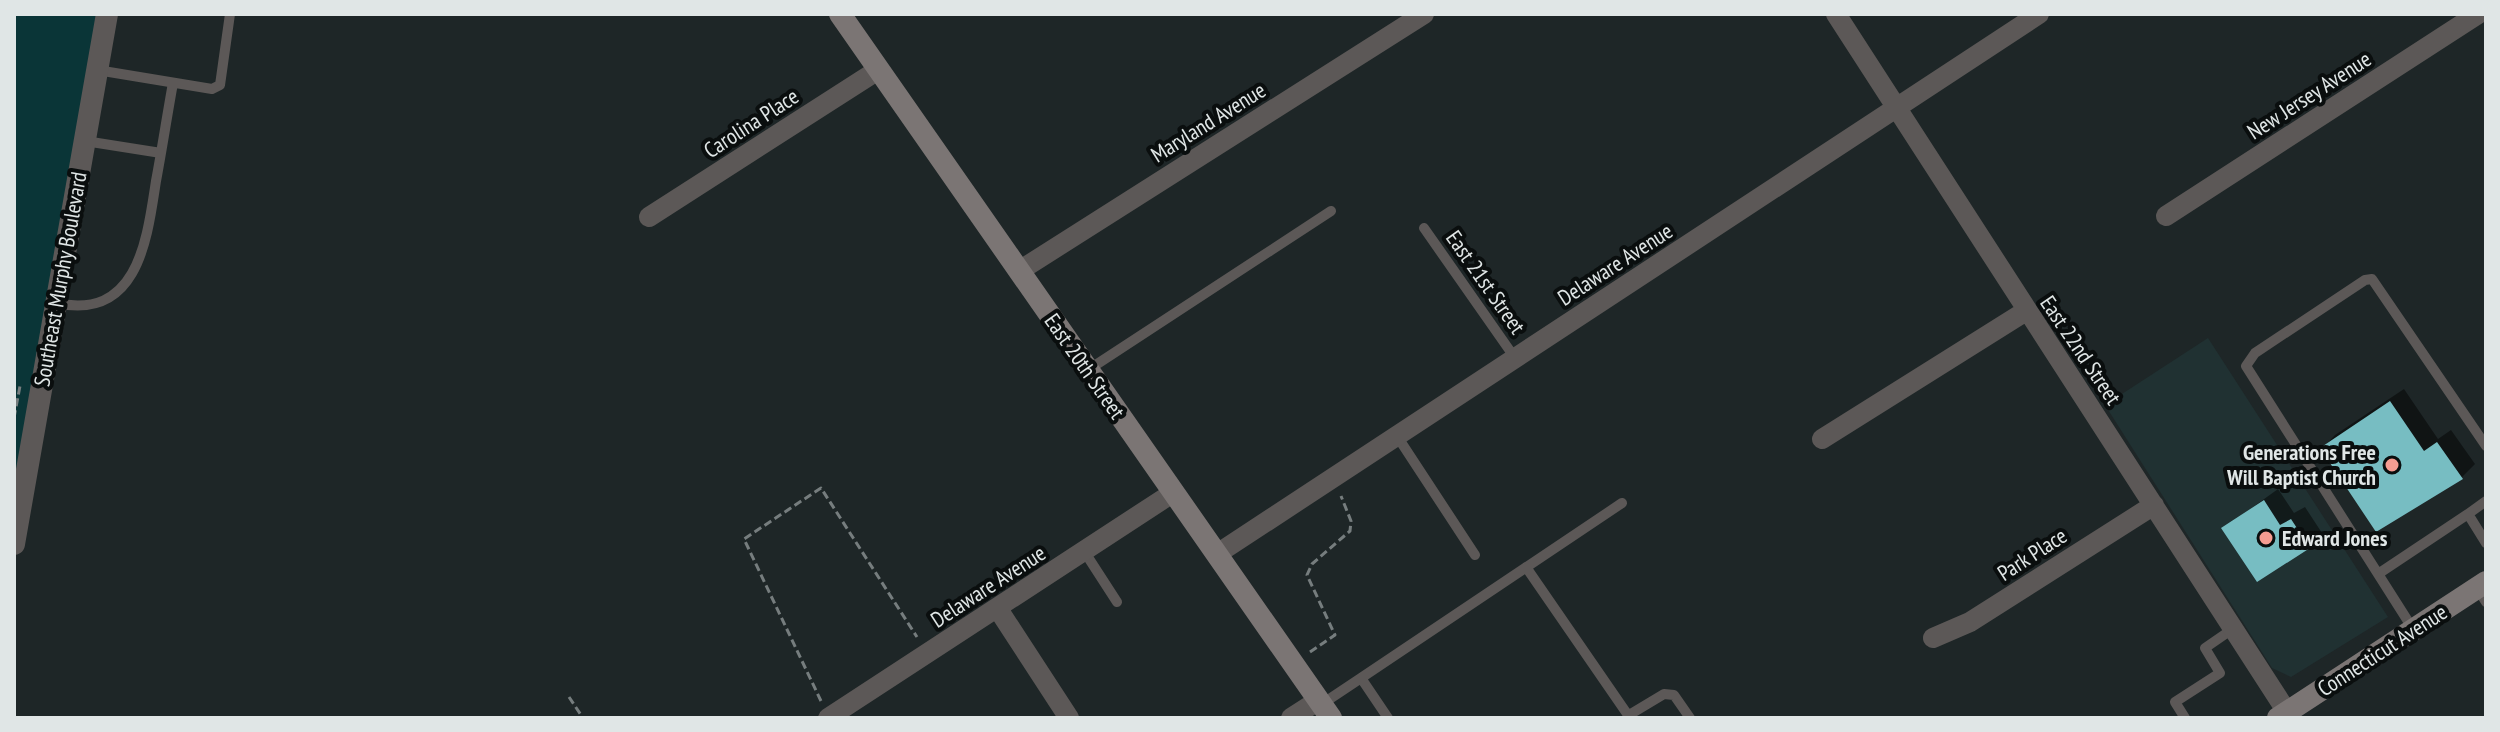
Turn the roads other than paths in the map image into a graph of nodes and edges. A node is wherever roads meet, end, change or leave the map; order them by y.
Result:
1 (107, 14) edge
2 (230, 14) edge
3 (840, 14) edge
4 (1424, 14) edge
5 (1836, 14) edge
6 (2039, 14) edge
7 (2478, 14) edge
8 (97, 70) junction
9 (878, 70) junction
10 (173, 83) junction
11 (1897, 107) junction
12 (85, 141) junction
13 (161, 153) junction
14 (1331, 211) dead end
15 (2166, 216) dead end
16 (649, 217) dead end
17 (1424, 228) dead end
18 (1019, 271) junction
19 (56, 303) junction
20 (2026, 311) junction
21 (1515, 358) junction
22 (1088, 370) junction
23 (1397, 436) junction
24 (1822, 439) dead end
25 (2486, 446) edge
26 (1174, 492) junction
27 (2486, 501) edge
28 (1622, 503) dead end
29 (2154, 505) junction
30 (2468, 514) junction
31 (2486, 543) edge
32 (14, 544) edge
33 (1084, 551) junction
34 (1217, 554) junction
35 (1475, 555) dead end
36 (1526, 567) junction
37 (2378, 574) junction
38 (2483, 591) edge
39 (1117, 602) dead end
40 (998, 609) junction
41 (2234, 628) junction
42 (2414, 630) junction
43 (1933, 638) dead end
44 (1361, 678) junction
45 (1324, 707) edge
46 (2282, 715) edge
47 (1629, 717) edge
48 (828, 718) edge
49 (1069, 718) edge
50 (1291, 718) edge
51 (1388, 718) edge
52 (1690, 718) edge
53 (2185, 718) edge

1 - 8 street, Southeast Murphy Boulevard
2 - 10 lane
3 - 9 main road, East 20th Street
4 - 18 street, Maryland Avenue
5 - 11 street, East 22nd Street
6 - 11 street, Delaware Avenue
7 - 15 street, New Jersey Avenue
8 - 10 lane
8 - 12 street, Southeast Murphy Boulevard
9 - 16 street, Carolina Place
9 - 18 main road, East 20th Street
10 - 13 lane
11 - 20 street, East 22nd Street
11 - 21 street, Delaware Avenue
12 - 13 lane
12 - 19 street, Southeast Murphy Boulevard
13 - 19 lane
14 - 22 lane
17 - 21 lane, East 21st Street
18 - 22 main road, East 20th Street
19 - 32 street, Southeast Murphy Boulevard
20 - 24 street
20 - 29 street, East 22nd Street
21 - 23 street, Delaware Avenue
22 - 26 main road, East 20th Street
23 - 34 street, Delaware Avenue
23 - 35 lane
25 - 37 lane
26 - 33 street, Delaware Avenue
26 - 34 main road, East 20th Street
27 - 30 lane
28 - 36 lane
29 - 41 street, East 22nd Street
29 - 43 street, Park Place
30 - 31 lane
30 - 37 lane
33 - 39 lane
33 - 40 street, Delaware Avenue
34 - 45 main road, East 20th Street
36 - 44 lane
36 - 47 lane
37 - 42 lane
38 - 42 main road, Connecticut Avenue
40 - 48 street, Delaware Avenue
40 - 49 street
41 - 46 street, East 22nd Street
41 - 53 lane
42 - 46 main road, Connecticut Avenue
44 - 45 lane
44 - 51 lane
45 - 50 street
47 - 52 lane

